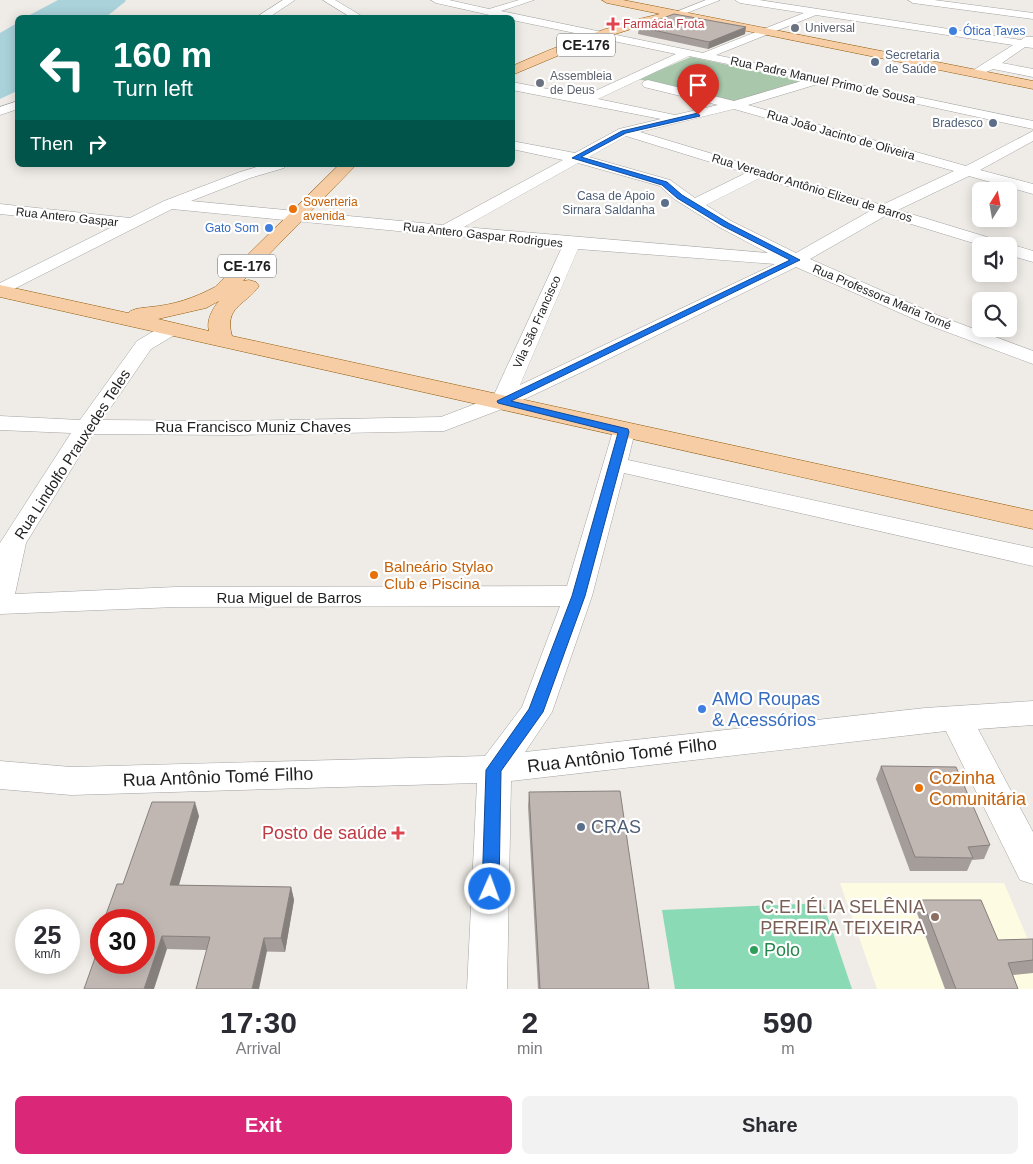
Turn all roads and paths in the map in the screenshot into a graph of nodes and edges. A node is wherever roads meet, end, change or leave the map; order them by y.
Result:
1 (290, 0) edge
2 (328, 0) edge
3 (436, 0) edge
4 (529, 0) edge
5 (607, 0) edge
6 (618, 0) edge
7 (715, 0) edge
8 (740, 0) edge
9 (914, 0) edge
10 (489, 12) junction
11 (815, 12) junction
12 (679, 13) junction
13 (265, 15) edge
14 (355, 15) edge
15 (480, 15) edge
16 (503, 15) edge
17 (1033, 16) edge
18 (515, 17) edge
19 (766, 30) junction
20 (603, 36) junction
21 (1033, 36) edge
22 (1028, 44) edge
23 (687, 52) junction
24 (705, 56) junction
25 (983, 69) junction
26 (515, 70) edge
27 (1033, 73) edge
28 (515, 75) edge
29 (820, 79) junction
30 (1033, 79) edge
31 (648, 84) dead end
32 (1033, 85) edge
33 (515, 87) edge
34 (584, 101) junction
35 (734, 105) junction
36 (15, 106) edge
37 (0, 111) edge
38 (680, 119) junction
39 (1033, 125) edge
40 (624, 132) junction
41 (1033, 135) edge
42 (515, 146) edge
43 (576, 158) junction
44 (272, 167) edge
45 (346, 167) edge
46 (357, 167) edge
47 (967, 171) junction
48 (760, 172) junction
49 (1033, 189) edge
50 (170, 204) junction
51 (694, 205) junction
52 (0, 210) edge
53 (884, 210) junction
54 (304, 217) junction
55 (134, 223) junction
56 (445, 231) junction
57 (972, 237) edge
58 (572, 243) junction
59 (1017, 252) edge
60 (1033, 257) edge
61 (796, 260) junction
62 (0, 290) edge
63 (199, 304) junction
64 (225, 307) junction
65 (119, 317) junction
66 (171, 329) junction
67 (222, 339) junction
68 (1033, 358) edge
69 (502, 401) junction
70 (0, 423) edge
71 (86, 427) junction
72 (624, 432) junction
73 (615, 464) junction
74 (1033, 520) edge
75 (1033, 556) edge
76 (0, 596) edge
77 (578, 596) junction
78 (0, 604) edge
79 (1033, 713) edge
80 (956, 718) junction
81 (494, 770) junction
82 (0, 775) edge
83 (1033, 868) edge
84 (487, 989) edge

1 - 13 street
2 - 14 street
3 - 10 street, Rua Padre Manuel Primo de Sousa
4 - 10 street
5 - 12 main road, CE-176
6 - 12 main road, CE-176
7 - 12 street
8 - 11 street
9 - 17 street
10 - 15 street
10 - 16 street, Rua Padre Manuel Primo de Sousa
11 - 19 street
11 - 22 street
12 - 19 main road, CE-176
12 - 20 main road, CE-176
18 - 20 street, Rua Padre Manuel Primo de Sousa
19 - 24 street
19 - 25 main road, CE-176
20 - 23 street, Rua Padre Manuel Primo de Sousa
20 - 26 main road, CE-176
20 - 28 main road, CE-176
21 - 22 street
22 - 25 street
23 - 24 street, Rua Padre Manuel Primo de Sousa
23 - 34 street
24 - 29 street, Rua Padre Manuel Primo de Sousa
25 - 27 street
25 - 30 main road, CE-176
25 - 32 main road, CE-176
29 - 35 street
29 - 39 street, Rua Padre Manuel Primo de Sousa
31 - 35 street, Rua João Jacinto de Oliveira
33 - 34 street
34 - 38 street
35 - 38 street
35 - 47 street, Rua João Jacinto de Oliveira
36 - 37 street
38 - 40 street
40 - 43 street
40 - 48 street, Rua Vereador Antônio Elizeu de Barros
41 - 47 street, Rua Francisco Muniz Chaves
42 - 43 street, Rua Professora Maria Tomé
43 - 51 street, Rua Professora Maria Tomé
43 - 56 street
44 - 50 street
45 - 54 main road, CE-176
46 - 54 main road, CE-176
47 - 49 street, Rua João Jacinto de Oliveira
47 - 53 street, Rua Francisco Muniz Chaves
48 - 51 street
48 - 53 street, Rua Vereador Antônio Elizeu de Barros
50 - 54 street, Rua Antero Gaspar Rodrigues
50 - 55 street
51 - 61 street, Rua Professora Maria Tomé
52 - 55 street, Rua Antero Gaspar
53 - 57 street, Rua Vereador Antônio Elizeu de Barros
53 - 61 street, Rua Francisco Muniz Chaves
54 - 56 street, Rua Antero Gaspar Rodrigues
54 - 63 main road, CE-176
54 - 64 main road, CE-176
55 - 62 street
56 - 58 street, Rua Antero Gaspar Rodrigues
58 - 61 street, Rua Antero Gaspar Rodrigues
58 - 69 street, Vila São Francisco
59 - 60 street
61 - 68 street, Rua Professora Maria Tomé
61 - 69 street, Rua Francisco Muniz Chaves
62 - 65 main road
63 - 65 main road, CE-176
63 - 66 main road
64 - 66 main road
64 - 67 main road
65 - 66 main road
66 - 67 main road
66 - 71 street, Rua Lindolfo Prauxedes Teles
67 - 69 main road
69 - 71 street, Rua Francisco Muniz Chaves
69 - 72 main road
70 - 71 street, Rua Francisco Muniz Chaves
71 - 76 street, Rua Lindolfo Prauxedes Teles
72 - 73 street
72 - 74 main road
73 - 75 street
73 - 77 street
77 - 78 street, Rua Miguel de Barros
77 - 81 street
79 - 80 street, Rua Antônio Tomé Filho
80 - 81 street, Rua Antônio Tomé Filho
80 - 83 street
81 - 82 street, Rua Antônio Tomé Filho
81 - 84 street

